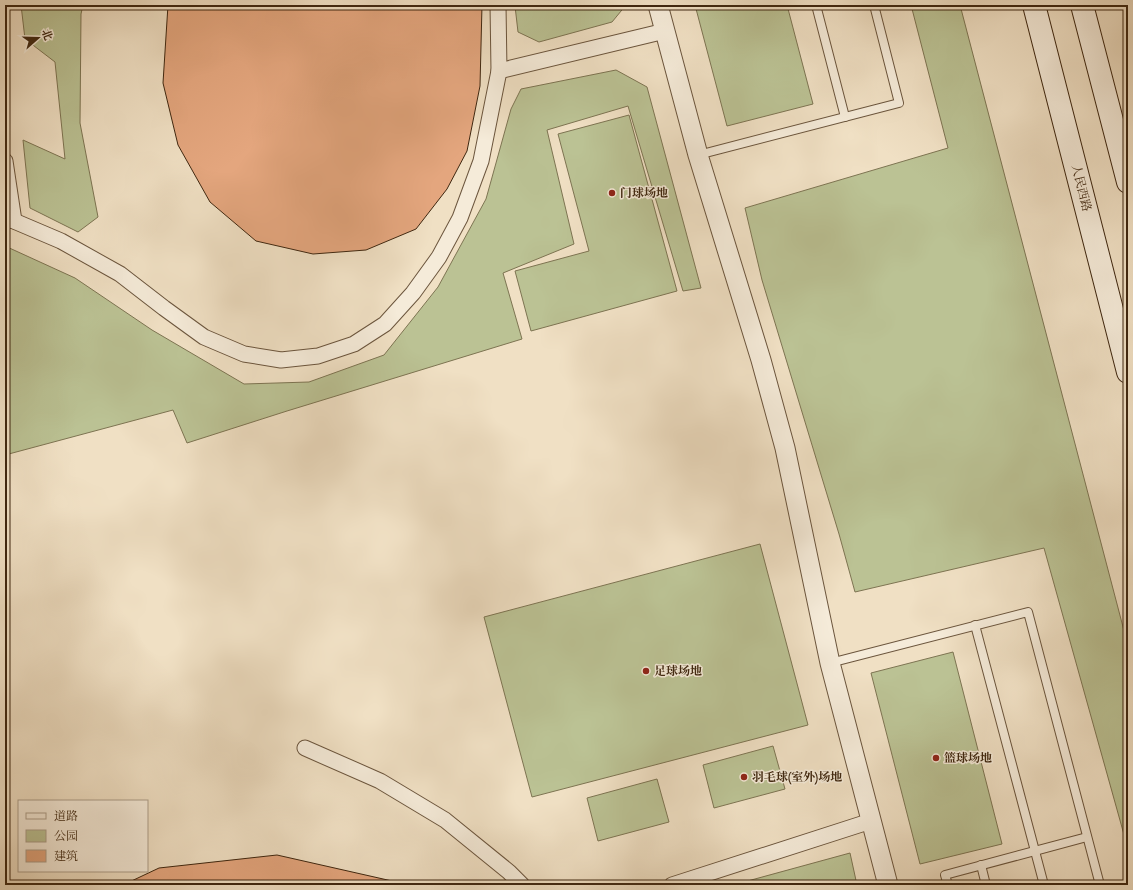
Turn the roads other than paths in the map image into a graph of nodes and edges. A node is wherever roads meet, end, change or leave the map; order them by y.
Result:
1 (498, 5) edge
2 (658, 5) edge
3 (816, 5) edge
4 (874, 5) edge
5 (1034, 5) edge
6 (1082, 5) edge
7 (665, 31) junction
8 (499, 71) junction
9 (844, 117) junction
10 (698, 155) junction
11 (5, 161) edge
12 (1128, 182) edge
13 (10, 220) edge
14 (1128, 372) edge
15 (975, 625) junction
16 (830, 663) junction
17 (305, 748) dead end
18 (871, 821) junction
19 (1087, 837) junction
20 (1035, 851) junction
21 (981, 865) junction
22 (522, 885) edge
23 (672, 885) edge
24 (888, 885) edge
25 (948, 885) edge
26 (986, 885) edge
27 (1044, 885) edge
28 (1100, 885) edge

1 - 8 street
2 - 7 street
3 - 9 lane
4 - 9 lane
5 - 14 main road, 人民西路
6 - 12 main road
7 - 8 street
7 - 10 street
8 - 13 street
9 - 10 lane
10 - 16 street
11 - 13 street
15 - 16 lane
15 - 19 lane
15 - 20 lane
16 - 18 street
17 - 22 street
18 - 23 street
18 - 24 street
19 - 20 lane
19 - 28 lane
20 - 21 lane
20 - 27 lane
21 - 25 lane
21 - 26 lane

